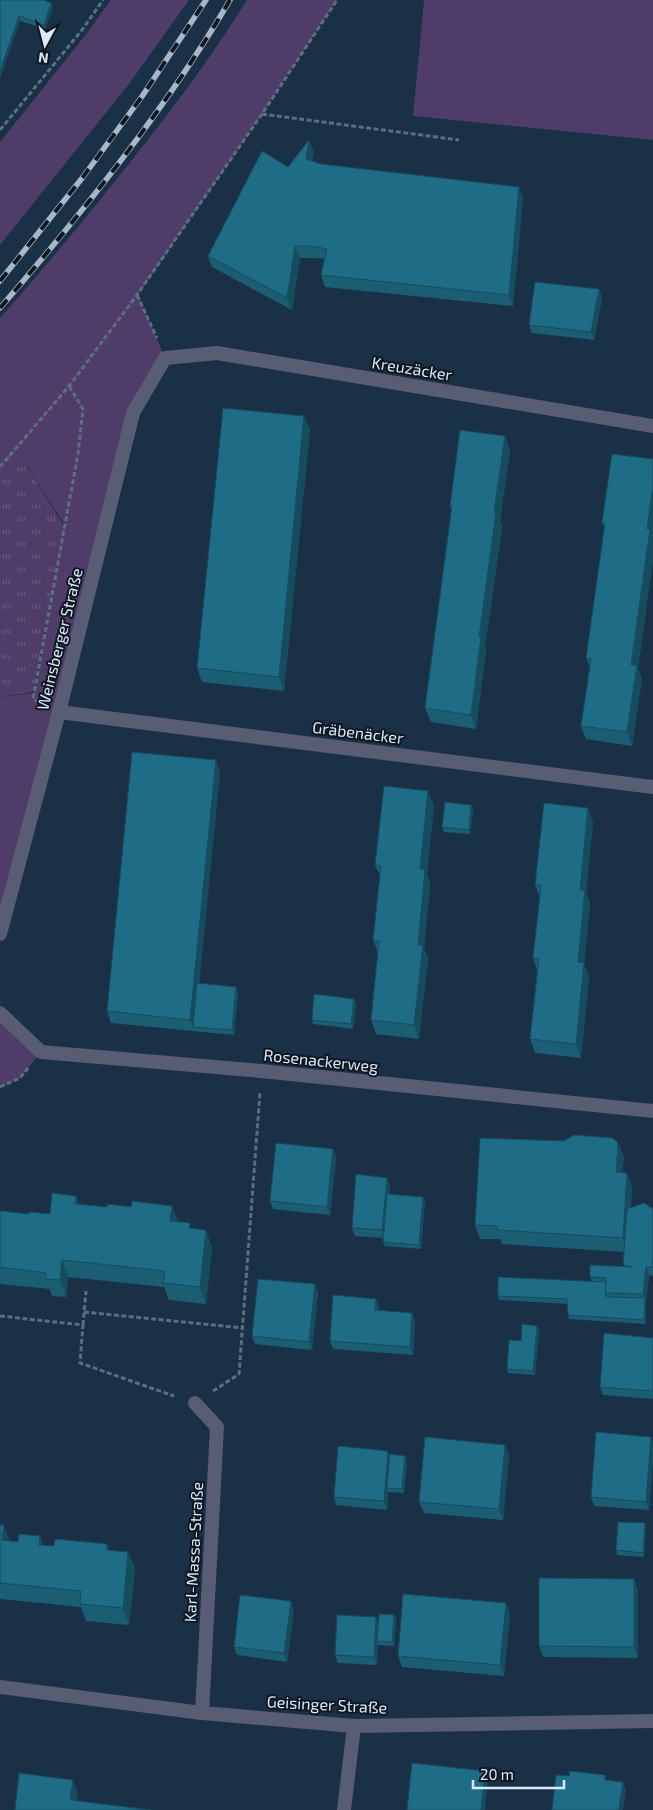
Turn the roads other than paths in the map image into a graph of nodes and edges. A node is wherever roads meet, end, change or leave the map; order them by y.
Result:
1 (165, 358) joint
2 (653, 426) edge
3 (59, 712) junction
4 (653, 787) edge
5 (0, 934) edge
6 (0, 1013) edge
7 (653, 1112) edge
8 (195, 1403) road end
9 (0, 1687) edge
10 (202, 1713) junction
11 (653, 1721) edge
12 (354, 1726) junction
13 (344, 1810) edge

1 - 2 street, Kreuzäcker
1 - 3 street, Weinsberger Straße
3 - 4 street, Gräbenäcker
3 - 5 street, Weinsberger Straße
6 - 7 street, Rosenackerweg
8 - 10 street, Karl-Massa-Straße
9 - 10 street, Geisinger Straße
10 - 12 street, Geisinger Straße
11 - 12 street, Geisinger Straße
12 - 13 street

